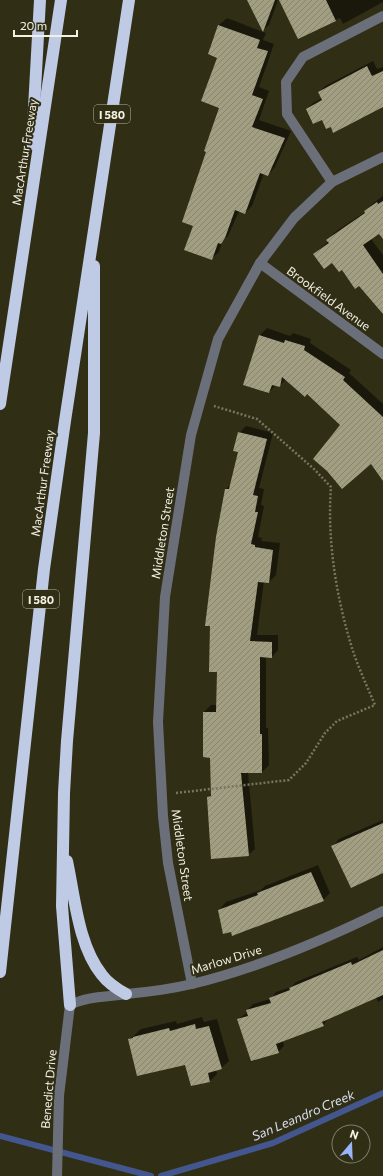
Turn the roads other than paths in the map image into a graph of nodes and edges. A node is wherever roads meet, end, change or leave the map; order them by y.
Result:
1 (40, 0) edge
2 (61, 0) edge
3 (129, 0) edge
4 (383, 16) edge
5 (383, 157) edge
6 (332, 182) junction
7 (28, 215) junction
8 (94, 228) junction
9 (260, 263) junction
10 (383, 354) edge
11 (0, 404) edge
12 (63, 839) junction
13 (383, 911) edge
14 (0, 972) edge
15 (192, 984) junction
16 (126, 994) junction
17 (70, 1005) junction
18 (57, 1176) edge

1 - 7 highway
2 - 7 highway, MacArthur Freeway
3 - 8 highway, MacArthur Freeway / I 580
4 - 6 street
5 - 6 street, Middleton Street
6 - 9 street, Middleton Street
7 - 11 highway, MacArthur Freeway
8 - 12 highway
8 - 14 highway, MacArthur Freeway / I 580
9 - 10 street, Brookfield Avenue
9 - 15 street, Middleton Street
12 - 16 highway
12 - 17 highway
13 - 15 street, Marlow Drive
15 - 16 street, Marlow Drive
16 - 17 street, Marlow Drive
17 - 18 street, Benedict Drive

